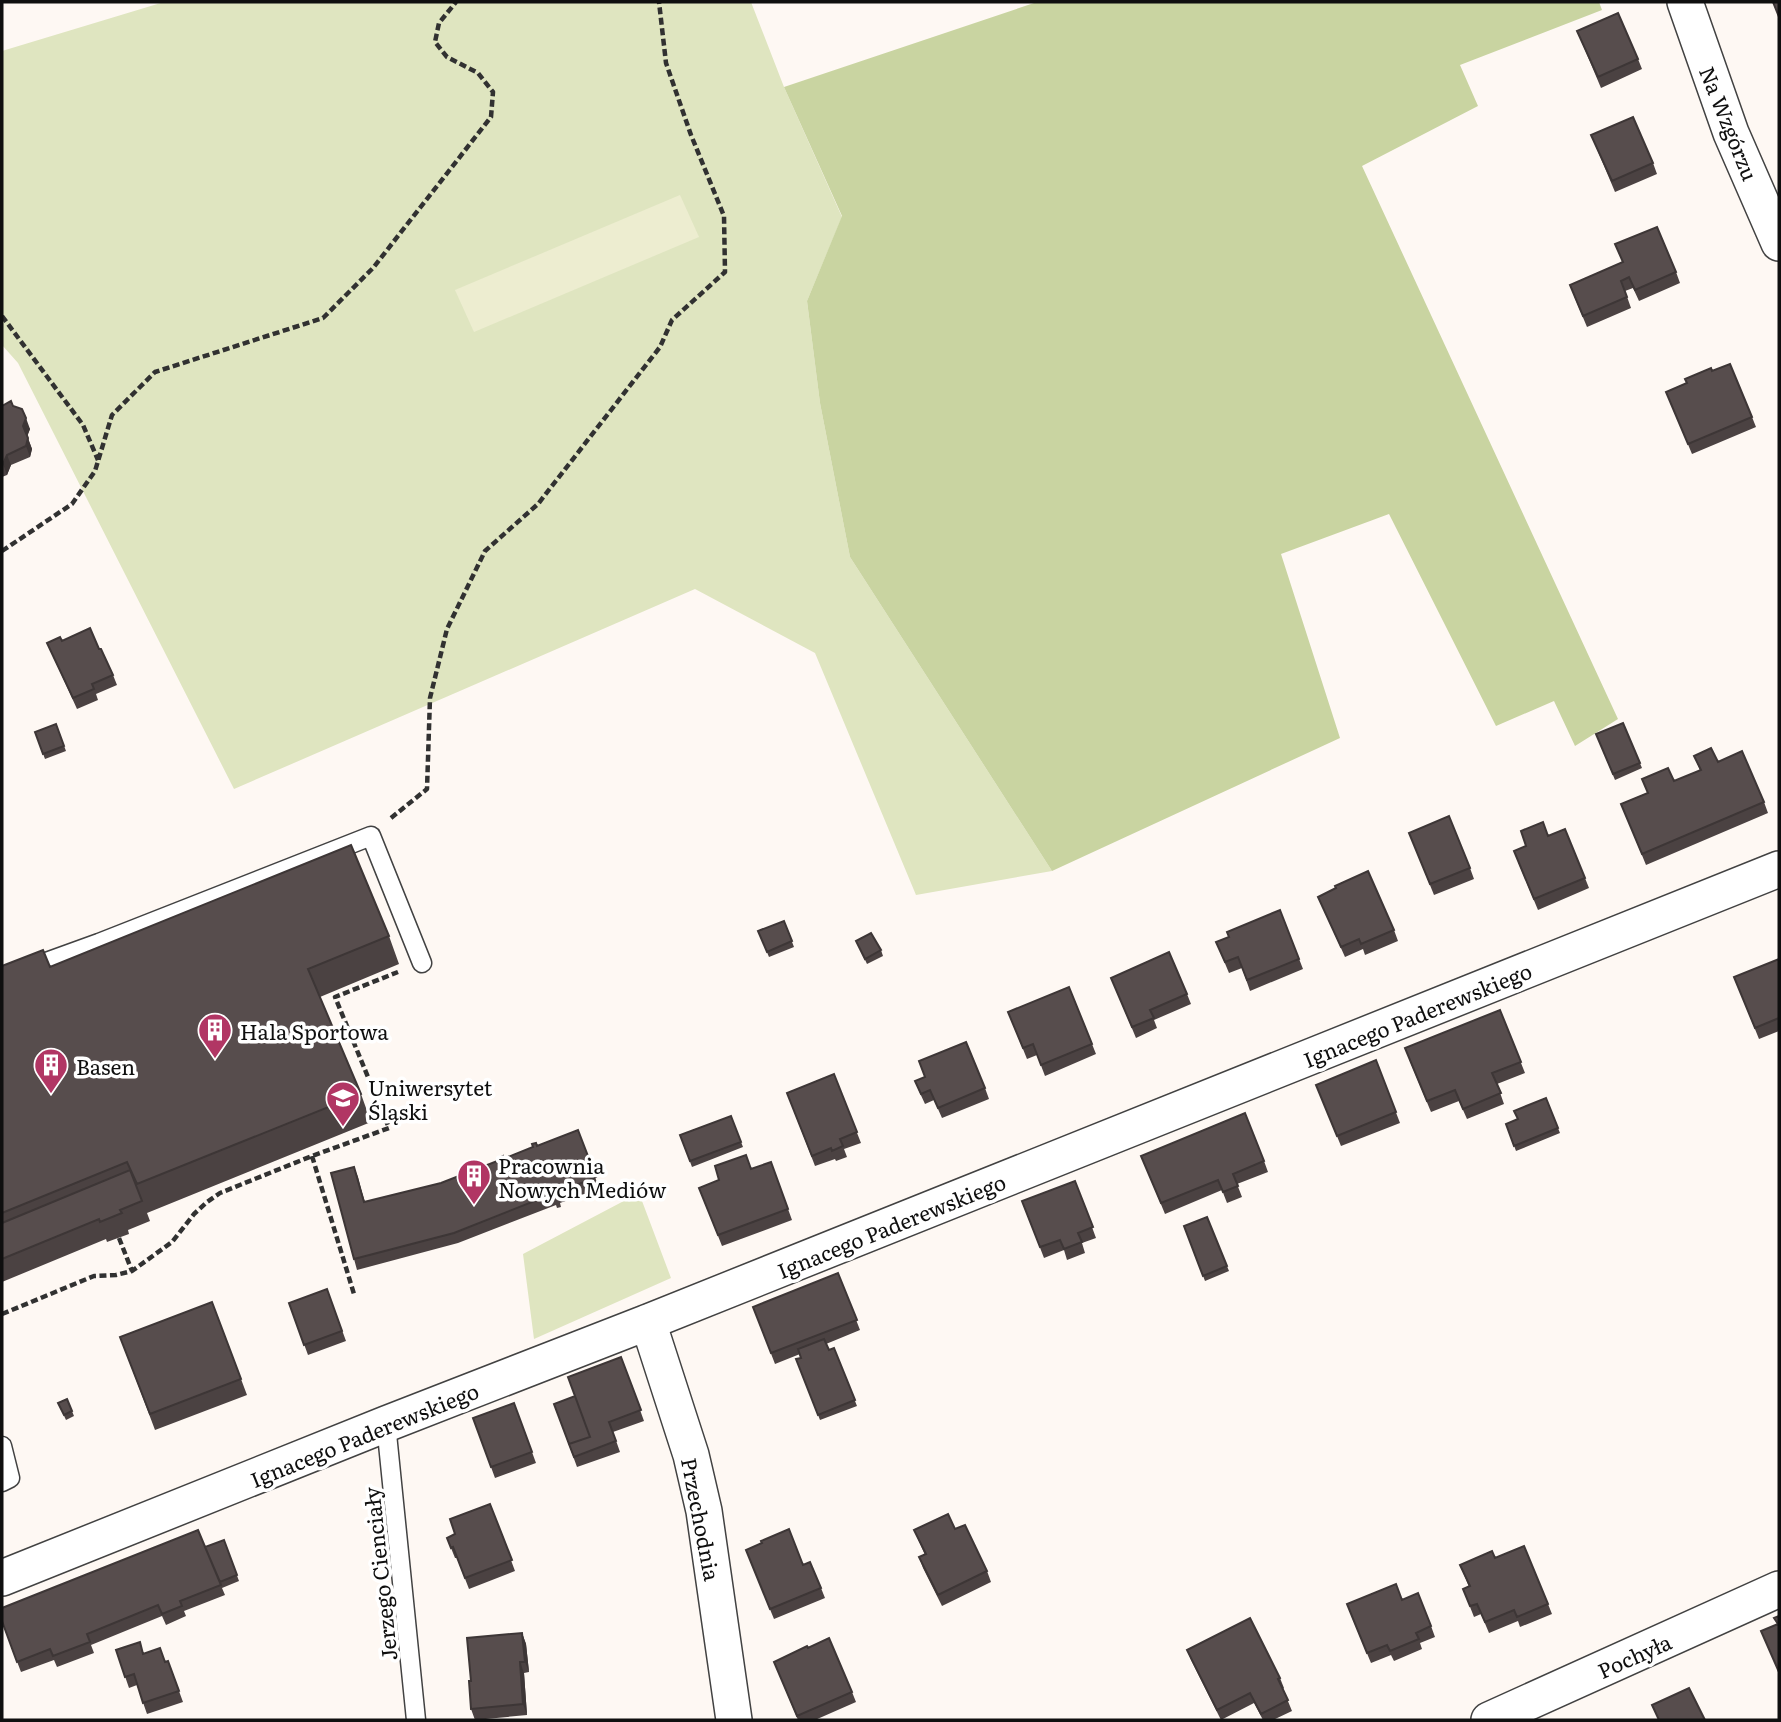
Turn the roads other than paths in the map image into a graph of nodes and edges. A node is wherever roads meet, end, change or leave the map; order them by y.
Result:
1 (1685, 2) edge
2 (1779, 243) edge
3 (1779, 869) edge
4 (422, 963) dead end
5 (2, 978) edge
6 (648, 1322) junction
7 (386, 1424) junction
8 (2, 1446) edge
9 (2, 1482) edge
10 (2, 1578) edge
11 (1779, 1589) edge
12 (416, 1720) edge
13 (734, 1720) edge
14 (1489, 1720) edge

1 - 2 street, Na Wzgórzu
3 - 6 street, Ignacego Paderewskiego
4 - 5 lane
6 - 7 street, Ignacego Paderewskiego
6 - 13 street, Przechodnia
7 - 10 street, Ignacego Paderewskiego
7 - 12 lane, Jerzego Cienciały
8 - 9 lane
11 - 14 street, Pochyła

